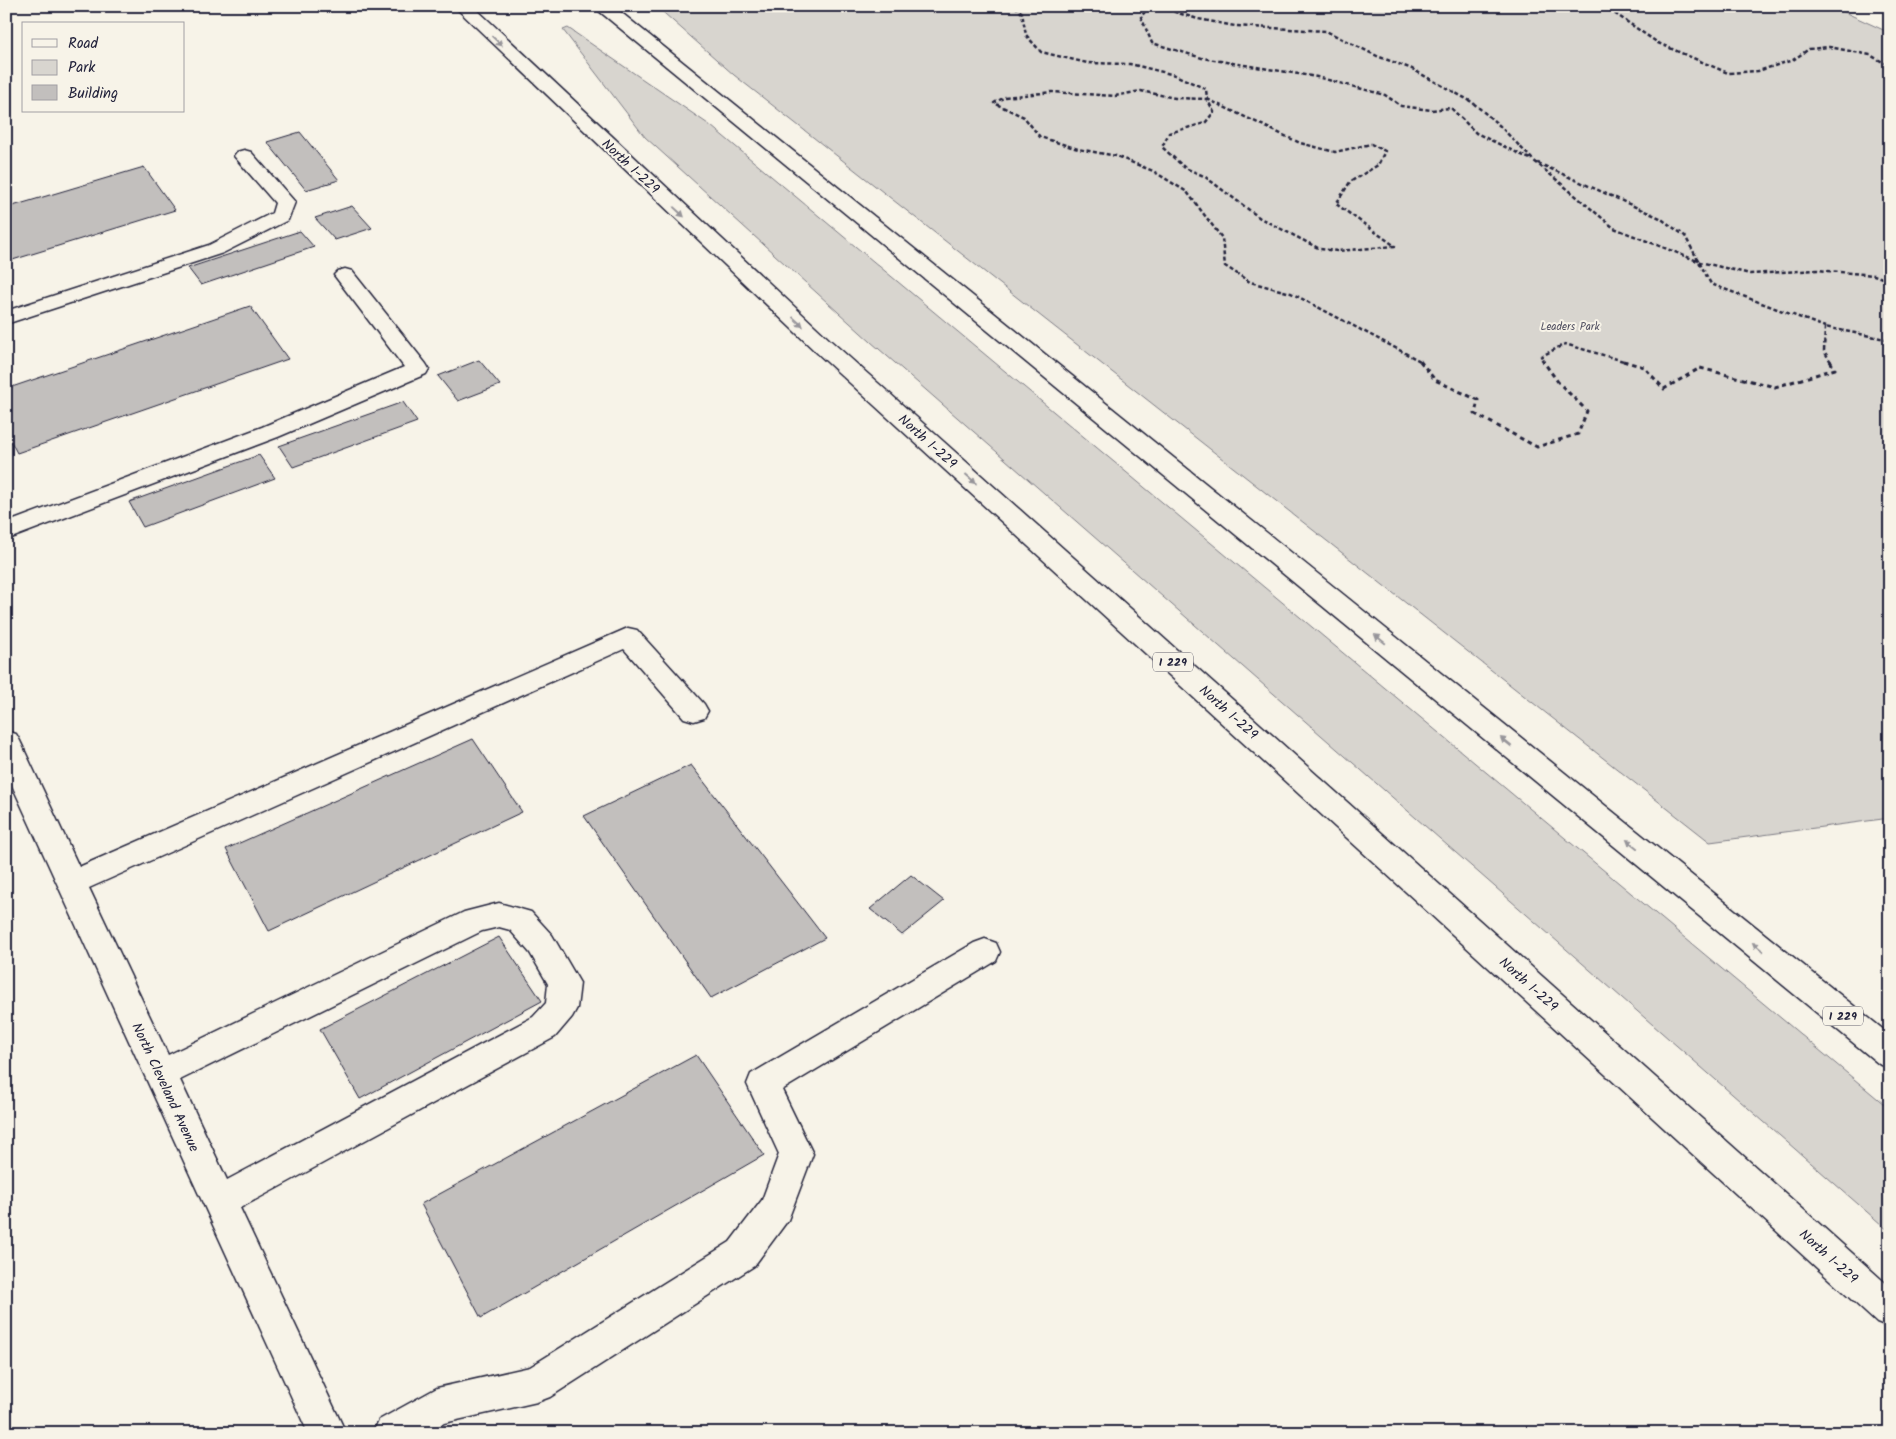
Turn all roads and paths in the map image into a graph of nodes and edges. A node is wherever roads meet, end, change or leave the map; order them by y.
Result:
1 (462, 6) edge
2 (602, 6) edge
3 (1015, 6) edge
4 (1149, 6) edge
5 (1155, 6) edge
6 (1604, 6) edge
7 (1890, 66) edge
8 (1207, 99) junction
9 (244, 156) dead end
10 (1533, 160) junction
11 (1700, 262) junction
12 (345, 275) dead end
13 (1890, 281) edge
14 (6, 318) edge
15 (1825, 328) junction
16 (1890, 340) edge
17 (6, 532) edge
18 (694, 711) dead end
19 (6, 741) edge
20 (72, 883) junction
21 (985, 952) dead end
22 (1890, 1054) edge
23 (160, 1074) junction
24 (219, 1202) junction
25 (1890, 1311) edge
26 (327, 1433) edge
27 (392, 1433) edge

1 -> 25 main road, North I-229 / I 229
22 -> 2 main road, I 229
3 - 8 path
4 - 10 path
5 - 10 path
6 - 7 path
8 - 8 path
8 - 15 path
9 - 14 main road
10 - 11 path
10 - 11 path
11 - 13 path
11 - 15 path
12 - 17 main road
15 - 16 path
18 - 20 main road
19 - 20 main road, North Cleveland Avenue
20 - 23 main road, North Cleveland Avenue
21 - 27 main road
23 - 24 main road, North Cleveland Avenue
23 - 24 main road
24 - 26 main road, North Cleveland Avenue

